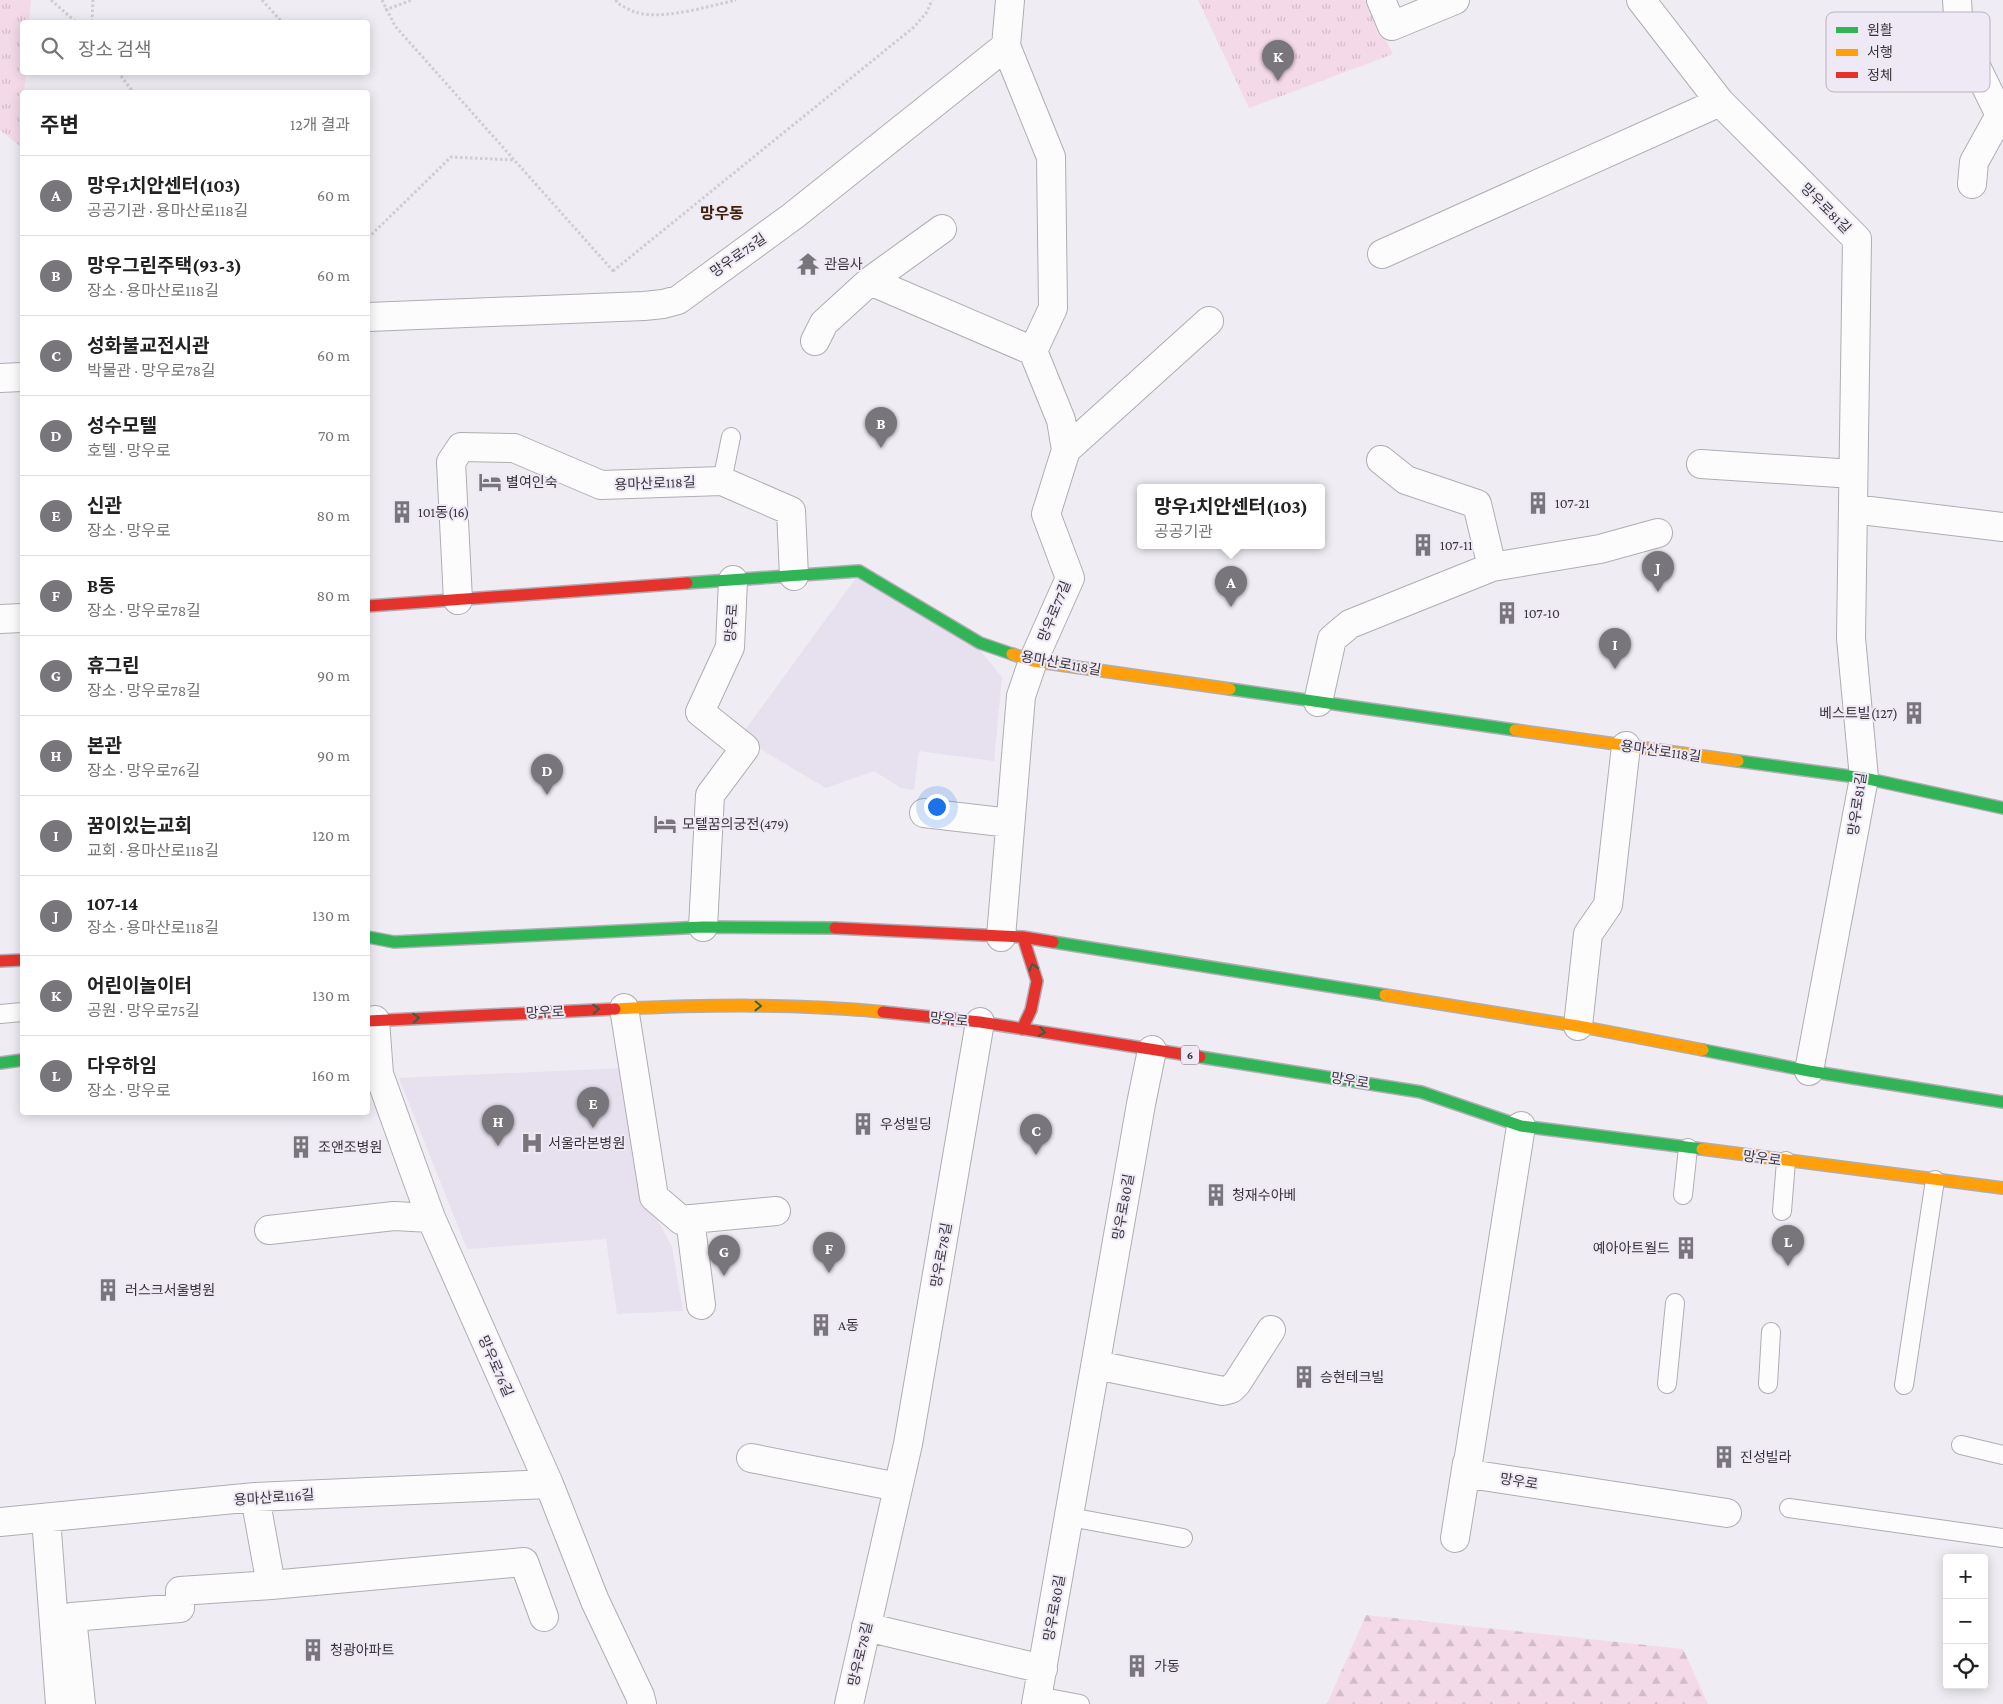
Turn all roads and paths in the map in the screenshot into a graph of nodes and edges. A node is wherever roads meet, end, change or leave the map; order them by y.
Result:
1 (51, 0) edge
2 (93, 0) edge
3 (262, 0) edge
4 (382, 0) edge
5 (412, 0) edge
6 (616, 0) edge
7 (736, 0) edge
8 (932, 0) edge
9 (1010, 0) edge
10 (1381, 0) edge
11 (1455, 0) edge
12 (1641, 0) edge
13 (385, 10) junction
14 (74, 20) edge
15 (92, 20) edge
16 (280, 20) edge
17 (1006, 46) junction
18 (120, 75) edge
19 (132, 90) edge
20 (1989, 92) edge
21 (1720, 102) junction
22 (2001, 115) edge
23 (515, 160) junction
24 (1972, 184) dead end
25 (942, 229) dead end
26 (370, 236) edge
27 (1382, 254) dead end
28 (613, 271) junction
29 (870, 281) junction
30 (644, 306) junction
31 (370, 317) edge
32 (1209, 322) dead end
33 (815, 341) dead end
34 (1033, 351) junction
35 (20, 377) edge
36 (0, 378) edge
37 (731, 437) dead end
38 (1066, 450) junction
39 (1381, 460) dead end
40 (1700, 464) dead end
41 (1853, 474) junction
42 (722, 481) junction
43 (1853, 510) junction
44 (2003, 527) edge
45 (1658, 533) dead end
46 (1492, 567) junction
47 (794, 576) junction
48 (733, 580) junction
49 (458, 600) junction
50 (370, 606) edge
51 (20, 618) edge
52 (0, 619) edge
53 (1033, 661) junction
54 (1318, 702) junction
55 (1626, 746) junction
56 (1864, 778) junction
57 (2003, 808) edge
58 (924, 813) dead end
59 (1010, 822) junction
60 (703, 927) junction
61 (370, 937) edge
62 (1012, 937) junction
63 (394, 942) junction
64 (370, 949) edge
65 (20, 960) edge
66 (0, 961) edge
67 (624, 1008) junction
68 (20, 1012) edge
69 (0, 1014) edge
70 (371, 1021) edge
71 (980, 1022) junction
72 (1578, 1026) junction
73 (1022, 1028) junction
74 (1152, 1050) junction
75 (20, 1060) edge
76 (0, 1063) edge
77 (1809, 1071) junction
78 (2003, 1102) edge
79 (1521, 1126) junction
80 (1688, 1148) junction
81 (1786, 1161) junction
82 (1935, 1180) junction
83 (2003, 1188) edge
84 (1683, 1195) dead end
85 (776, 1211) dead end
86 (1782, 1211) dead end
87 (431, 1218) junction
88 (690, 1219) junction
89 (269, 1230) dead end
90 (1674, 1303) dead end
91 (701, 1305) dead end
92 (1271, 1330) dead end
93 (1771, 1332) dead end
94 (1096, 1365) junction
95 (1667, 1384) dead end
96 (1768, 1384) dead end
97 (1904, 1385) dead end
98 (1961, 1445) dead end
99 (2003, 1455) edge
100 (751, 1458) dead end
101 (1467, 1463) junction
102 (549, 1484) junction
103 (898, 1486) junction
104 (255, 1496) junction
105 (1789, 1508) dead end
106 (1727, 1513) dead end
107 (1070, 1517) junction
108 (46, 1518) junction
109 (0, 1522) edge
110 (1183, 1538) dead end
111 (1455, 1538) dead end
112 (2003, 1538) edge
113 (271, 1585) junction
114 (544, 1617) dead end
115 (866, 1627) junction
116 (1043, 1669) junction
117 (1037, 1700) edge
118 (60, 1704) edge
119 (81, 1704) edge
120 (642, 1704) edge
121 (849, 1704) edge
122 (1080, 1704) edge

1 - 14 path
2 - 15 path
3 - 16 path
4 - 13 path
5 - 13 path
6 - 7 path
8 - 28 path
9 - 17 street
10 - 11 street
12 - 21 street, 망우로81길
13 - 23 path
17 - 30 street, 망우로75길
17 - 34 street
18 - 19 path
20 - 22 street
21 - 27 street
21 - 41 street, 망우로81길
22 - 24 street
23 - 26 path
23 - 28 path
25 - 29 street
28 - 30 path
29 - 33 street
29 - 34 street
30 - 31 street, 망우로75길
32 - 38 street
34 - 38 street, 망우로77길
35 - 36 street
37 - 42 lane
38 - 53 street, 망우로77길
39 - 46 street
40 - 41 street
41 - 43 street, 망우로81길
42 - 47 street, 용마산로118길
42 - 49 street, 용마산로118길
43 - 44 street
43 - 56 street, 망우로81길
45 - 46 street
46 - 54 street
47 - 48 main road, 용마산로118길
47 - 53 main road, 용마산로118길
48 - 49 main road, 용마산로118길
48 - 60 street, 망우로
49 - 50 main road, 용마산로118길
51 - 52 street
53 - 54 main road, 용마산로118길
53 - 59 street, 망우로77길
54 - 55 main road, 용마산로118길
55 - 56 main road, 용마산로118길
55 - 72 street
56 - 57 main road, 용마산로118길
56 - 77 street, 망우로81길
58 - 59 street
59 - 62 street, 망우로77길
60 - 62 main road
60 - 63 main road
61 - 63 main road
62 - 72 main road
73 -> 62 main road
63 - 64 lane
65 - 66 main road
70 -> 67 main road, 망우로 / 6
67 -> 71 main road, 망우로 / 6
67 - 88 street
68 - 69 lane
70 - 87 street, 망우로76길
71 - 73 main road, 망우로 / 6
71 - 103 street, 망우로78길
72 - 77 main road
73 -> 74 main road, 망우로 / 6
74 - 79 main road, 망우로 / 6
74 - 94 street, 망우로80길
75 - 76 main road
77 - 78 main road
79 - 80 main road, 망우로 / 6
79 - 101 street
80 - 81 main road, 망우로 / 6
80 - 84 lane
81 - 82 main road, 망우로 / 6
81 - 86 lane
82 - 83 main road, 망우로 / 6
82 - 97 lane
85 - 88 street
87 - 89 street
87 - 102 street, 망우로76길
88 - 91 street
90 - 95 lane
92 - 94 street
93 - 96 lane
94 - 107 street, 망우로80길
98 - 99 lane
100 - 103 street
101 - 106 street, 망우로
101 - 111 street
102 - 104 street, 용마산로116길
102 - 120 street, 망우로76길
103 - 115 street, 망우로78길
104 - 108 street, 용마산로116길
104 - 113 street
105 - 112 lane
107 - 110 lane
107 - 116 street, 망우로80길
108 - 109 street, 용마산로116길
108 - 118 street
113 - 114 street
113 - 119 street
115 - 116 street
115 - 121 street, 망우로78길
116 - 117 street, 망우로80길
117 - 122 lane

